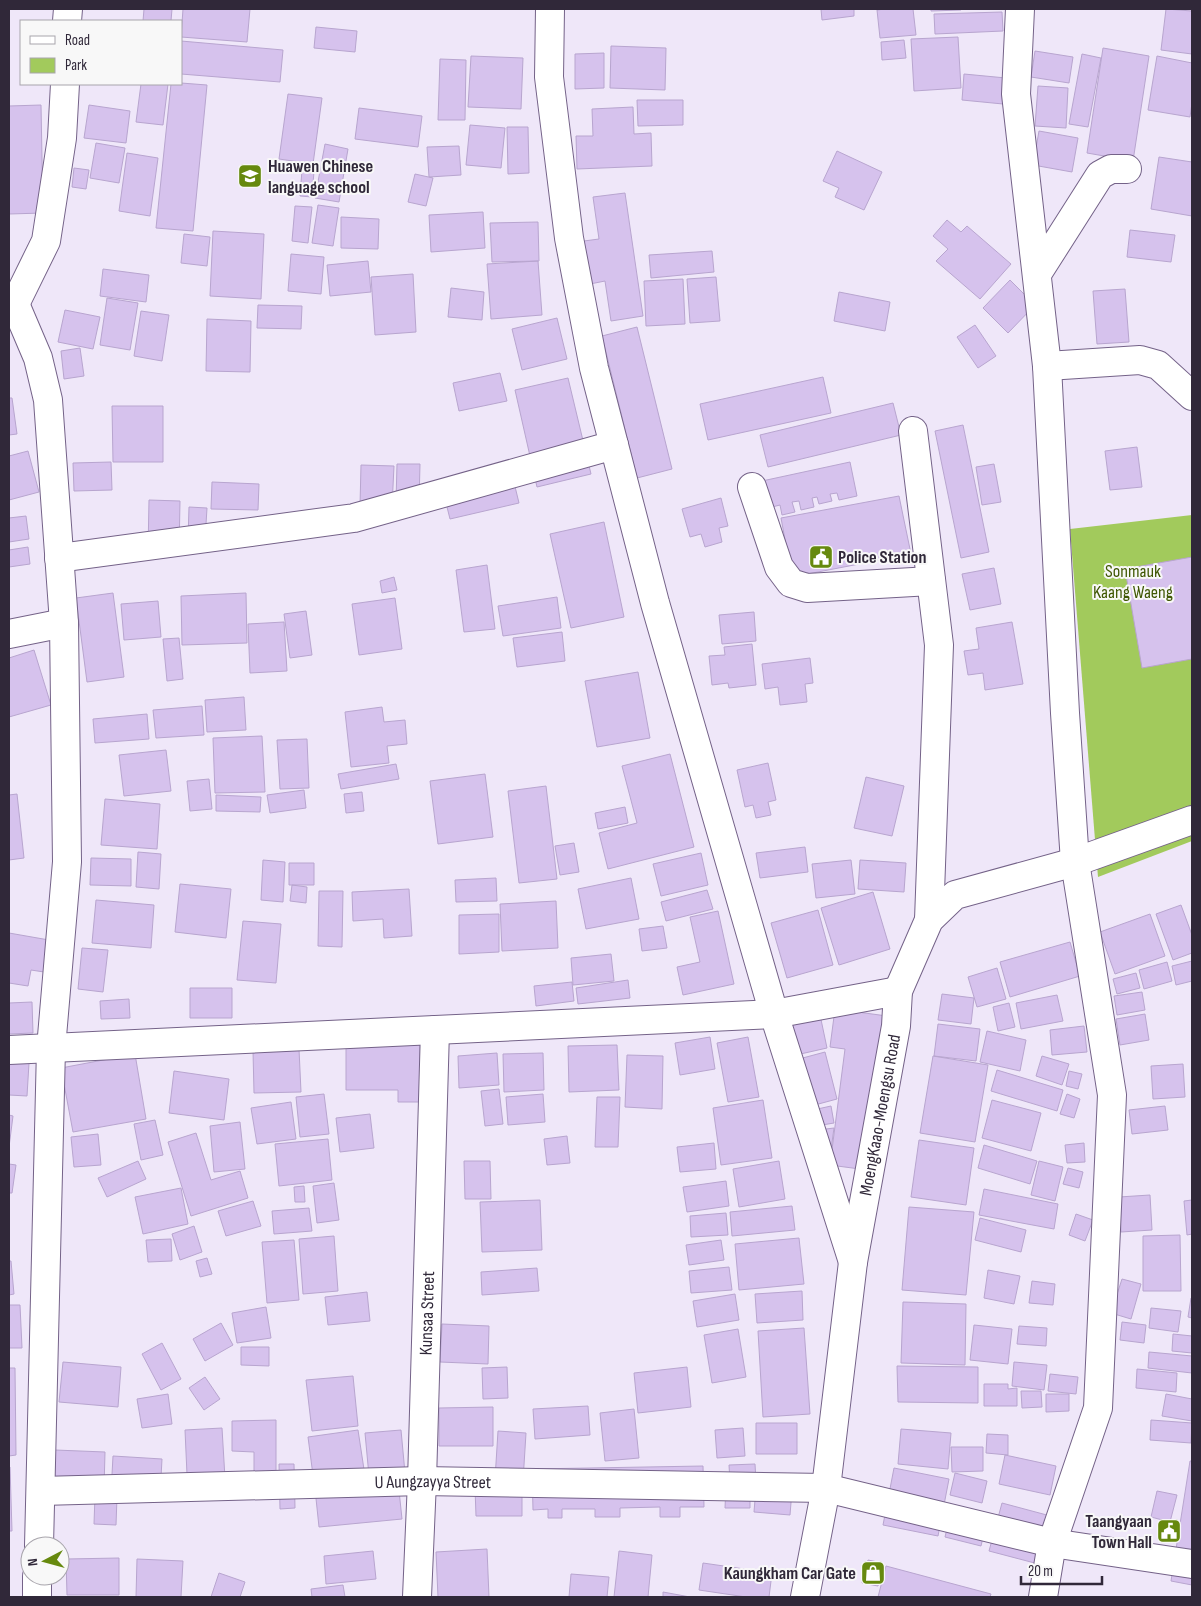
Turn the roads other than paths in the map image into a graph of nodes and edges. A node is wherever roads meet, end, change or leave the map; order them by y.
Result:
1 (550, 9) edge
2 (1020, 9) edge
3 (65, 85) edge
4 (1127, 169) dead end
5 (1037, 274) junction
6 (12, 301) edge
7 (1047, 366) junction
8 (1192, 396) edge
9 (914, 431) dead end
10 (614, 445) junction
11 (752, 487) dead end
12 (59, 558) junction
13 (932, 581) junction
14 (64, 624) junction
15 (9, 634) edge
16 (1192, 820) edge
17 (1075, 862) junction
18 (929, 920) junction
19 (898, 991) junction
20 (774, 1014) junction
21 (435, 1030) junction
22 (51, 1048) junction
23 (9, 1050) edge
24 (853, 1262) junction
25 (422, 1481) junction
26 (826, 1488) junction
27 (41, 1492) junction
28 (39, 1536) edge
29 (1052, 1543) junction
30 (1192, 1564) edge
31 (417, 1597) edge
32 (805, 1597) edge
33 (1043, 1597) edge

1 - 10 street
2 - 5 street
3 - 6 street
4 - 5 street
5 - 7 street
6 - 12 street
7 - 8 street
7 - 17 street
9 - 13 street
10 - 12 street
10 - 20 street
11 - 13 street
12 - 14 street
13 - 18 street
14 - 15 street
14 - 22 street
16 - 17 street, MoengKaao-Moengsu Road
17 - 18 street, MoengKaao-Moengsu Road
17 - 29 street
18 - 19 street, MoengKaao-Moengsu Road
19 - 20 street
19 - 24 street, MoengKaao-Moengsu Road
20 - 21 street
20 - 24 street
21 - 22 street
21 - 25 street, Kunsaa Street
22 - 23 street
22 - 27 street
24 - 26 street, MoengKaao-Moengsu Road
25 - 26 street, U Aungzayya Street
25 - 27 street, U Aungzayya Street
25 - 31 street, Kunsaa Street
26 - 29 street, U Aungzayya Street
26 - 32 street, MoengKaao-Moengsu Road
27 - 28 street
29 - 30 street, U Aungzayya Street
29 - 33 street

